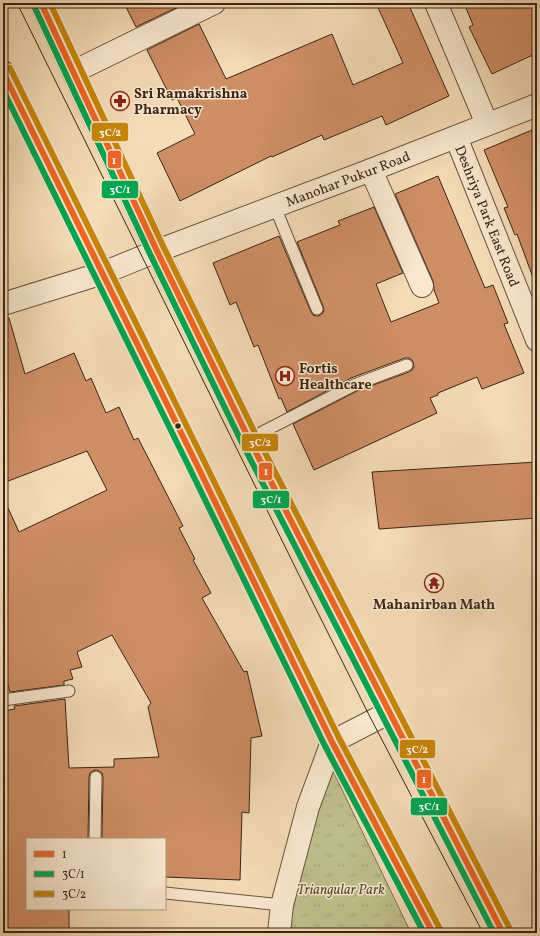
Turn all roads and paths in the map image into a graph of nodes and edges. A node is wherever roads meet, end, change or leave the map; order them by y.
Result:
1 (41, 3) edge
2 (214, 3) edge
3 (436, 3) edge
4 (3, 72) edge
5 (73, 72) junction
6 (537, 105) edge
7 (487, 124) junction
8 (456, 137) junction
9 (372, 170) junction
10 (275, 207) junction
11 (157, 251) junction
12 (103, 273) junction
13 (422, 286) dead end
14 (3, 304) edge
15 (317, 309) dead end
16 (537, 340) edge
17 (407, 365) dead end
18 (250, 439) junction
19 (69, 691) dead end
20 (3, 700) edge
21 (390, 712) junction
22 (332, 742) junction
23 (96, 777) dead end
24 (96, 838) edge
25 (166, 893) edge
26 (282, 905) junction
27 (279, 933) edge
28 (433, 933) edge
29 (503, 933) edge

1 - 5 main road
2 - 5 street
3 - 7 street
4 - 12 main road
5 - 11 main road
6 - 7 street, Manohar Pukur Road
7 - 8 street, Manohar Pukur Road
8 - 9 street, Manohar Pukur Road
8 - 16 street, Deshriya Park East Road
9 - 10 street, Manohar Pukur Road
9 - 13 street
10 - 11 street, Manohar Pukur Road
10 - 15 lane
11 - 12 street, Manohar Pukur Road
11 - 18 main road
12 - 14 street, Manohar Pukur Road
12 - 22 main road
17 - 18 lane
18 - 21 main road
19 - 20 lane
21 - 22 street
21 - 29 main road
22 - 26 street
22 - 28 main road
23 - 24 lane
25 - 26 lane
26 - 27 street

